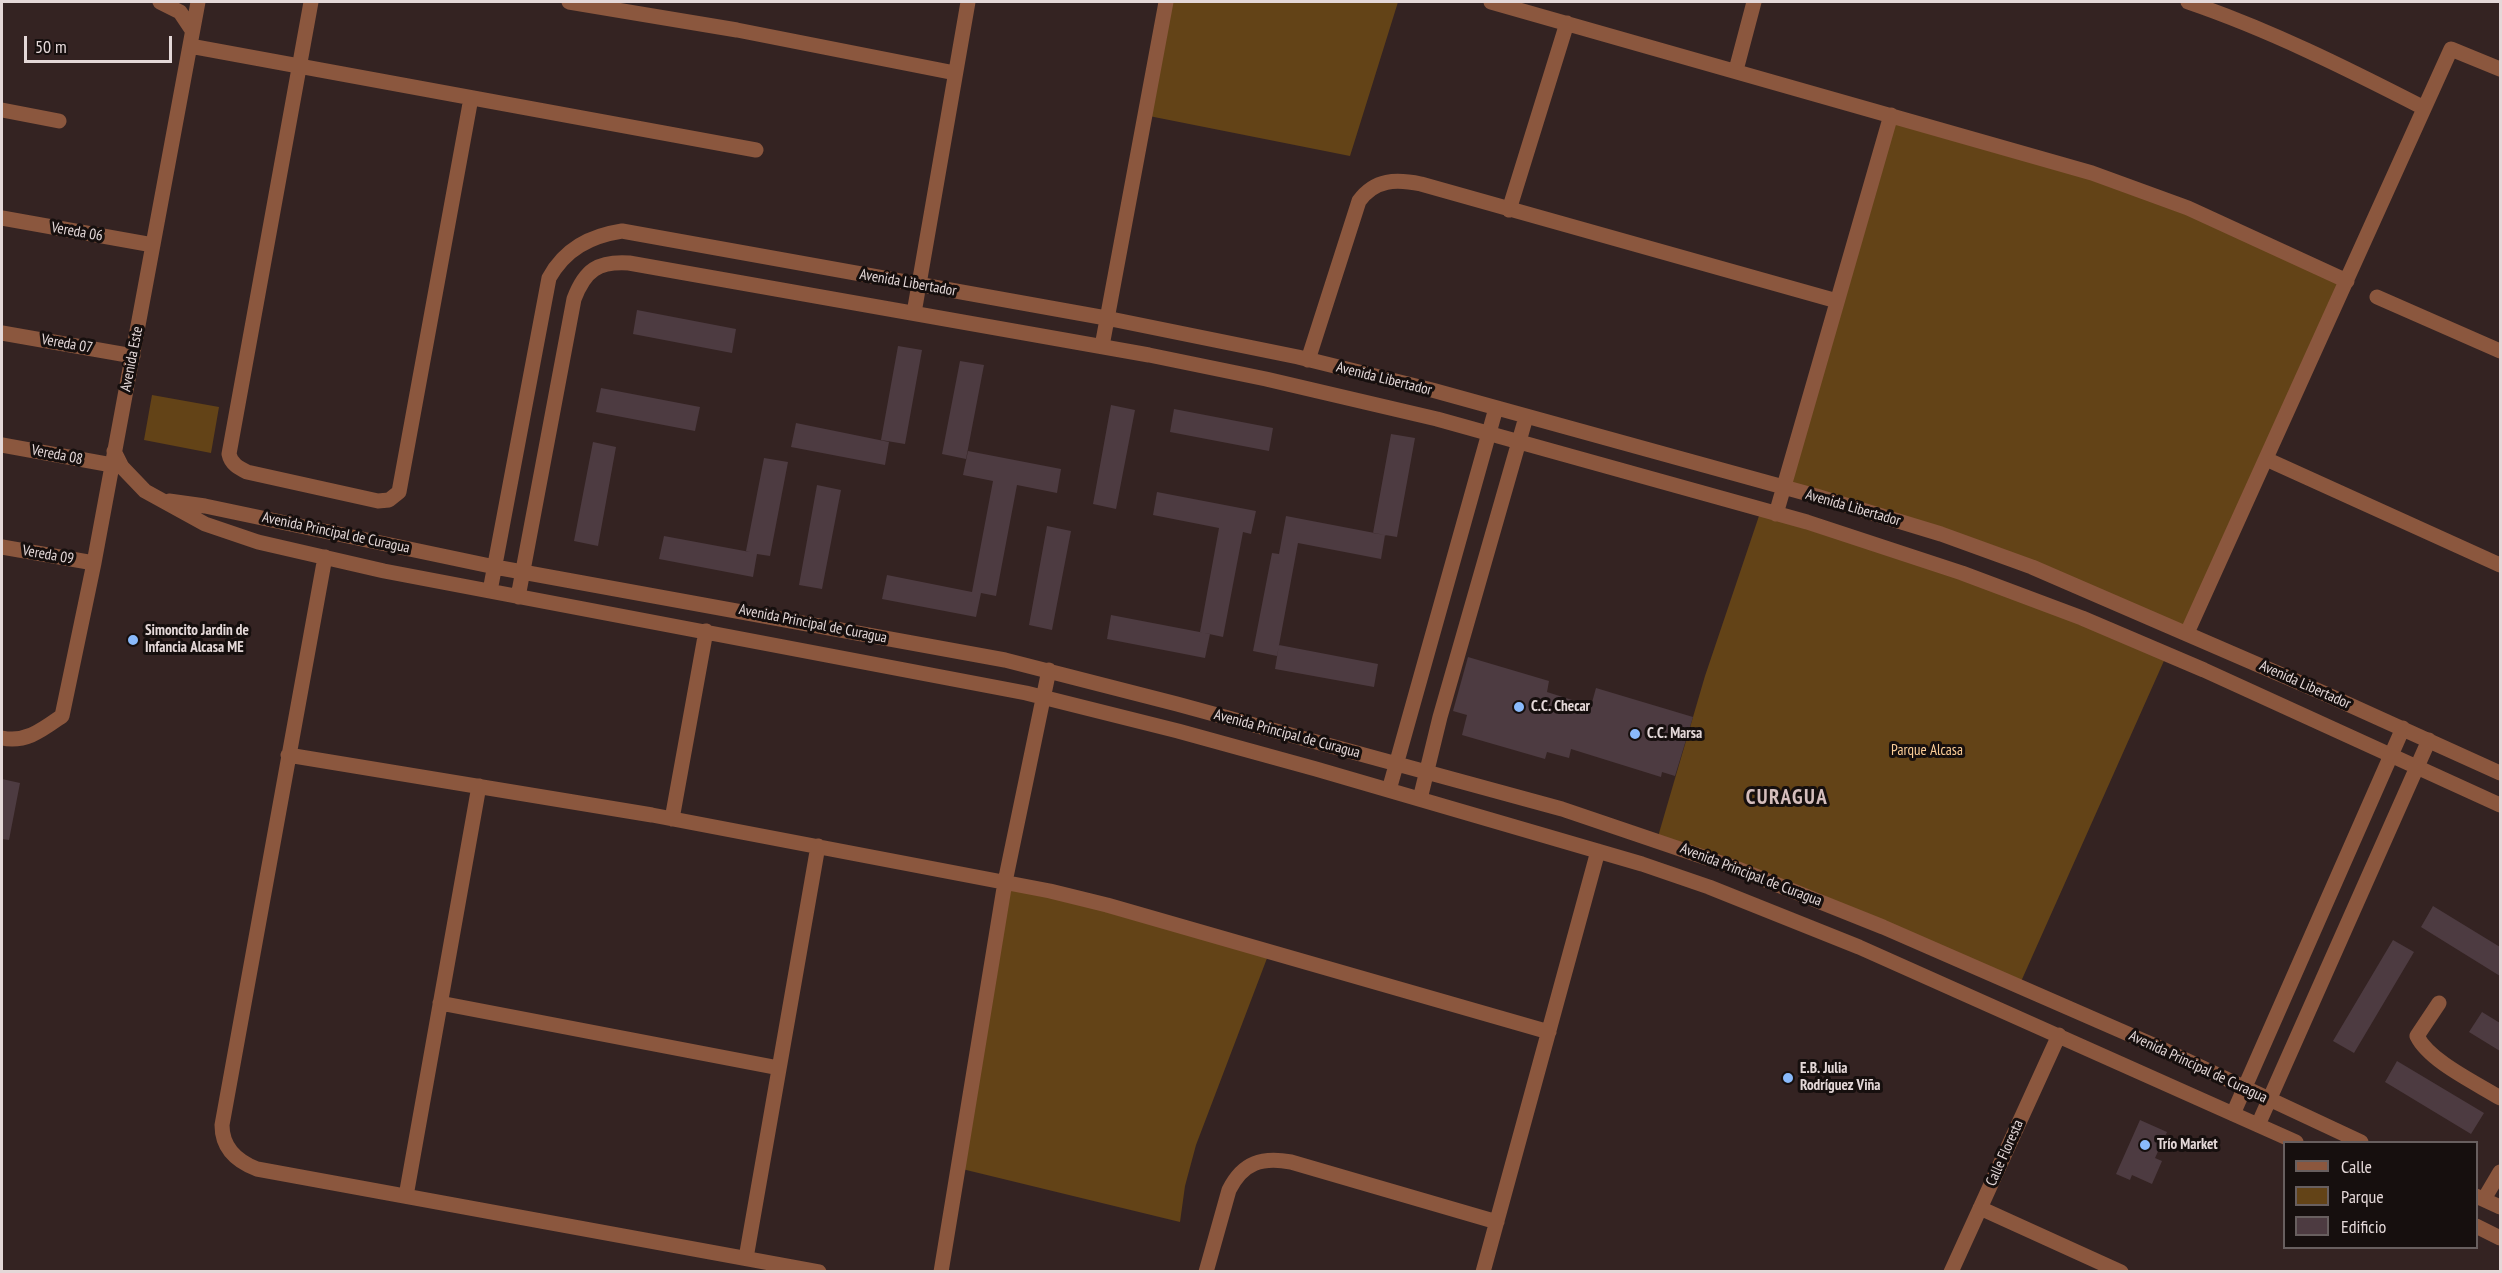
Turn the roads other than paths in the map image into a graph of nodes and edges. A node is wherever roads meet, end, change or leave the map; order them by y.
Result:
1 (160, 2) edge
2 (198, 2) edge
3 (311, 2) edge
4 (569, 2) edge
5 (968, 2) edge
6 (1166, 2) edge
7 (1491, 2) edge
8 (1754, 2) edge
9 (2188, 2) edge
10 (618, 6) edge
11 (1567, 23) junction
12 (192, 30) junction
13 (190, 46) junction
14 (299, 66) junction
15 (2500, 69) edge
16 (1736, 70) junction
17 (955, 73) junction
18 (471, 98) junction
19 (2424, 108) junction
20 (2, 110) edge
21 (1891, 115) junction
22 (59, 121) dead end
23 (756, 150) dead end
24 (1509, 210) junction
25 (2, 218) edge
26 (153, 245) junction
27 (2347, 281) junction
28 (919, 285) junction
29 (2377, 297) dead end
30 (1837, 301) junction
31 (914, 313) junction
32 (1106, 318) junction
33 (2, 333) edge
34 (1102, 346) junction
35 (2500, 351) edge
36 (133, 356) junction
37 (1308, 360) junction
38 (1496, 408) junction
39 (1526, 417) junction
40 (1489, 433) junction
41 (1520, 442) junction
42 (2, 445) edge
43 (113, 458) junction
44 (2266, 459) junction
45 (1784, 488) junction
46 (159, 499) junction
47 (1776, 514) junction
48 (2, 547) edge
49 (325, 557) junction
50 (94, 563) junction
51 (2500, 565) edge
52 (495, 567) junction
53 (523, 572) junction
54 (490, 591) junction
55 (518, 597) junction
56 (706, 631) junction
57 (2187, 633) junction
58 (1048, 670) junction
59 (1042, 697) junction
60 (2403, 728) junction
61 (2, 738) edge
62 (2429, 740) junction
63 (288, 755) junction
64 (2391, 755) junction
65 (1396, 763) junction
66 (2417, 767) junction
67 (1427, 772) junction
68 (2500, 773) edge
69 (479, 786) junction
70 (1389, 790) junction
71 (1420, 799) junction
72 (2500, 805) edge
73 (672, 819) junction
74 (818, 846) junction
75 (1598, 851) junction
76 (1005, 882) junction
77 (440, 1003) junction
78 (2439, 1003) dead end
79 (1549, 1032) junction
80 (2059, 1035) junction
81 (779, 1068) junction
82 (2244, 1088) junction
83 (2500, 1098) edge
84 (2269, 1100) junction
85 (2233, 1114) junction
86 (2258, 1125) junction
87 (2292, 1141) edge
88 (2357, 1141) edge
89 (2500, 1172) edge
90 (406, 1196) junction
91 (2480, 1198) edge
92 (2500, 1207) edge
93 (1980, 1208) junction
94 (1497, 1222) junction
95 (2478, 1227) edge
96 (2500, 1238) edge
97 (746, 1258) junction
98 (819, 1272) edge
99 (941, 1272) edge
100 (1206, 1272) edge
101 (1483, 1272) edge
102 (1951, 1272) edge
103 (2121, 1272) edge

1 - 12 street
2 - 12 street, Avenida Este
3 - 14 street
4 - 10 street
5 - 17 street
6 - 32 street
7 - 11 street
8 - 16 street
9 - 19 street
10 - 17 street
11 - 16 street
11 - 24 street
12 - 13 street, Avenida Este
13 - 14 street
13 - 26 street, Avenida Este
14 - 18 street
14 - 18 street
15 - 19 street
16 - 21 street
17 - 28 street
18 - 23 street
19 - 27 street
20 - 22 street
21 - 27 street
21 - 30 street
24 - 30 street
24 - 37 street
25 - 26 street, Vereda 06
26 - 36 street, Avenida Este
27 - 44 street
28 - 31 street
28 - 32 street, Avenida Libertador
28 - 52 street, Avenida Libertador
29 - 35 street
30 - 45 street
31 - 34 street, Avenida Libertador
31 - 53 street, Avenida Libertador
32 - 34 street
32 - 37 street, Avenida Libertador
33 - 36 street, Vereda 07
34 - 40 street, Avenida Libertador
36 - 43 street, Avenida Este
37 - 38 street, Avenida Libertador
38 - 39 street, Avenida Libertador
38 - 40 street
39 - 41 street
39 - 45 street, Avenida Libertador
40 - 41 street, Avenida Libertador
40 - 65 street
41 - 47 street, Avenida Libertador
41 - 67 street
42 - 43 street, Vereda 08
43 - 46 street, Avenida Principal de Curagua
43 - 50 street, Avenida Este
44 - 51 street
44 - 57 street
45 - 47 street
45 - 57 street, Avenida Libertador
46 - 49 street, Avenida Principal de Curagua
46 - 52 street, Avenida Principal de Curagua
47 - 64 street, Avenida Libertador
48 - 50 street, Vereda 09
49 - 54 street, Avenida Principal de Curagua
49 - 63 street
50 - 61 street, Avenida Este
52 - 53 street, Avenida Principal de Curagua
52 - 54 street, Avenida Libertador
53 - 55 street, Avenida Libertador
53 - 58 street, Avenida Principal de Curagua
54 - 55 street, Avenida Principal de Curagua
55 - 56 street, Avenida Principal de Curagua
56 - 59 street, Avenida Principal de Curagua
56 - 73 street
57 - 60 street, Avenida Libertador
58 - 59 street
58 - 65 street, Avenida Principal de Curagua
59 - 70 street, Avenida Principal de Curagua
59 - 76 street
60 - 62 street, Avenida Libertador
60 - 64 street
62 - 66 street
62 - 68 street, Avenida Libertador
63 - 69 street
63 - 90 street
64 - 66 street, Avenida Libertador
64 - 82 street
65 - 67 street, Avenida Principal de Curagua
65 - 70 street
66 - 72 street, Avenida Libertador
66 - 84 street
67 - 71 street
67 - 82 street, Avenida Principal de Curagua
69 - 73 street
69 - 77 street
70 - 71 street, Avenida Principal de Curagua
71 - 75 street, Avenida Principal de Curagua
73 - 74 street
74 - 76 street
74 - 81 street
75 - 79 street
75 - 80 street, Avenida Principal de Curagua
76 - 79 street
76 - 99 street
77 - 81 street
77 - 90 street
78 - 83 street
79 - 94 street
80 - 85 street, Avenida Principal de Curagua
80 - 93 street, Calle Floresta
81 - 97 street
82 - 84 street, Avenida Principal de Curagua
82 - 85 street
84 - 86 street
84 - 88 street, Avenida Principal de Curagua
85 - 86 street, Avenida Principal de Curagua
86 - 87 street, Avenida Principal de Curagua
89 - 91 street
90 - 97 street
91 - 92 street
93 - 102 street, Calle Floresta
93 - 103 street
94 - 100 street
94 - 101 street
95 - 96 street
97 - 98 street

